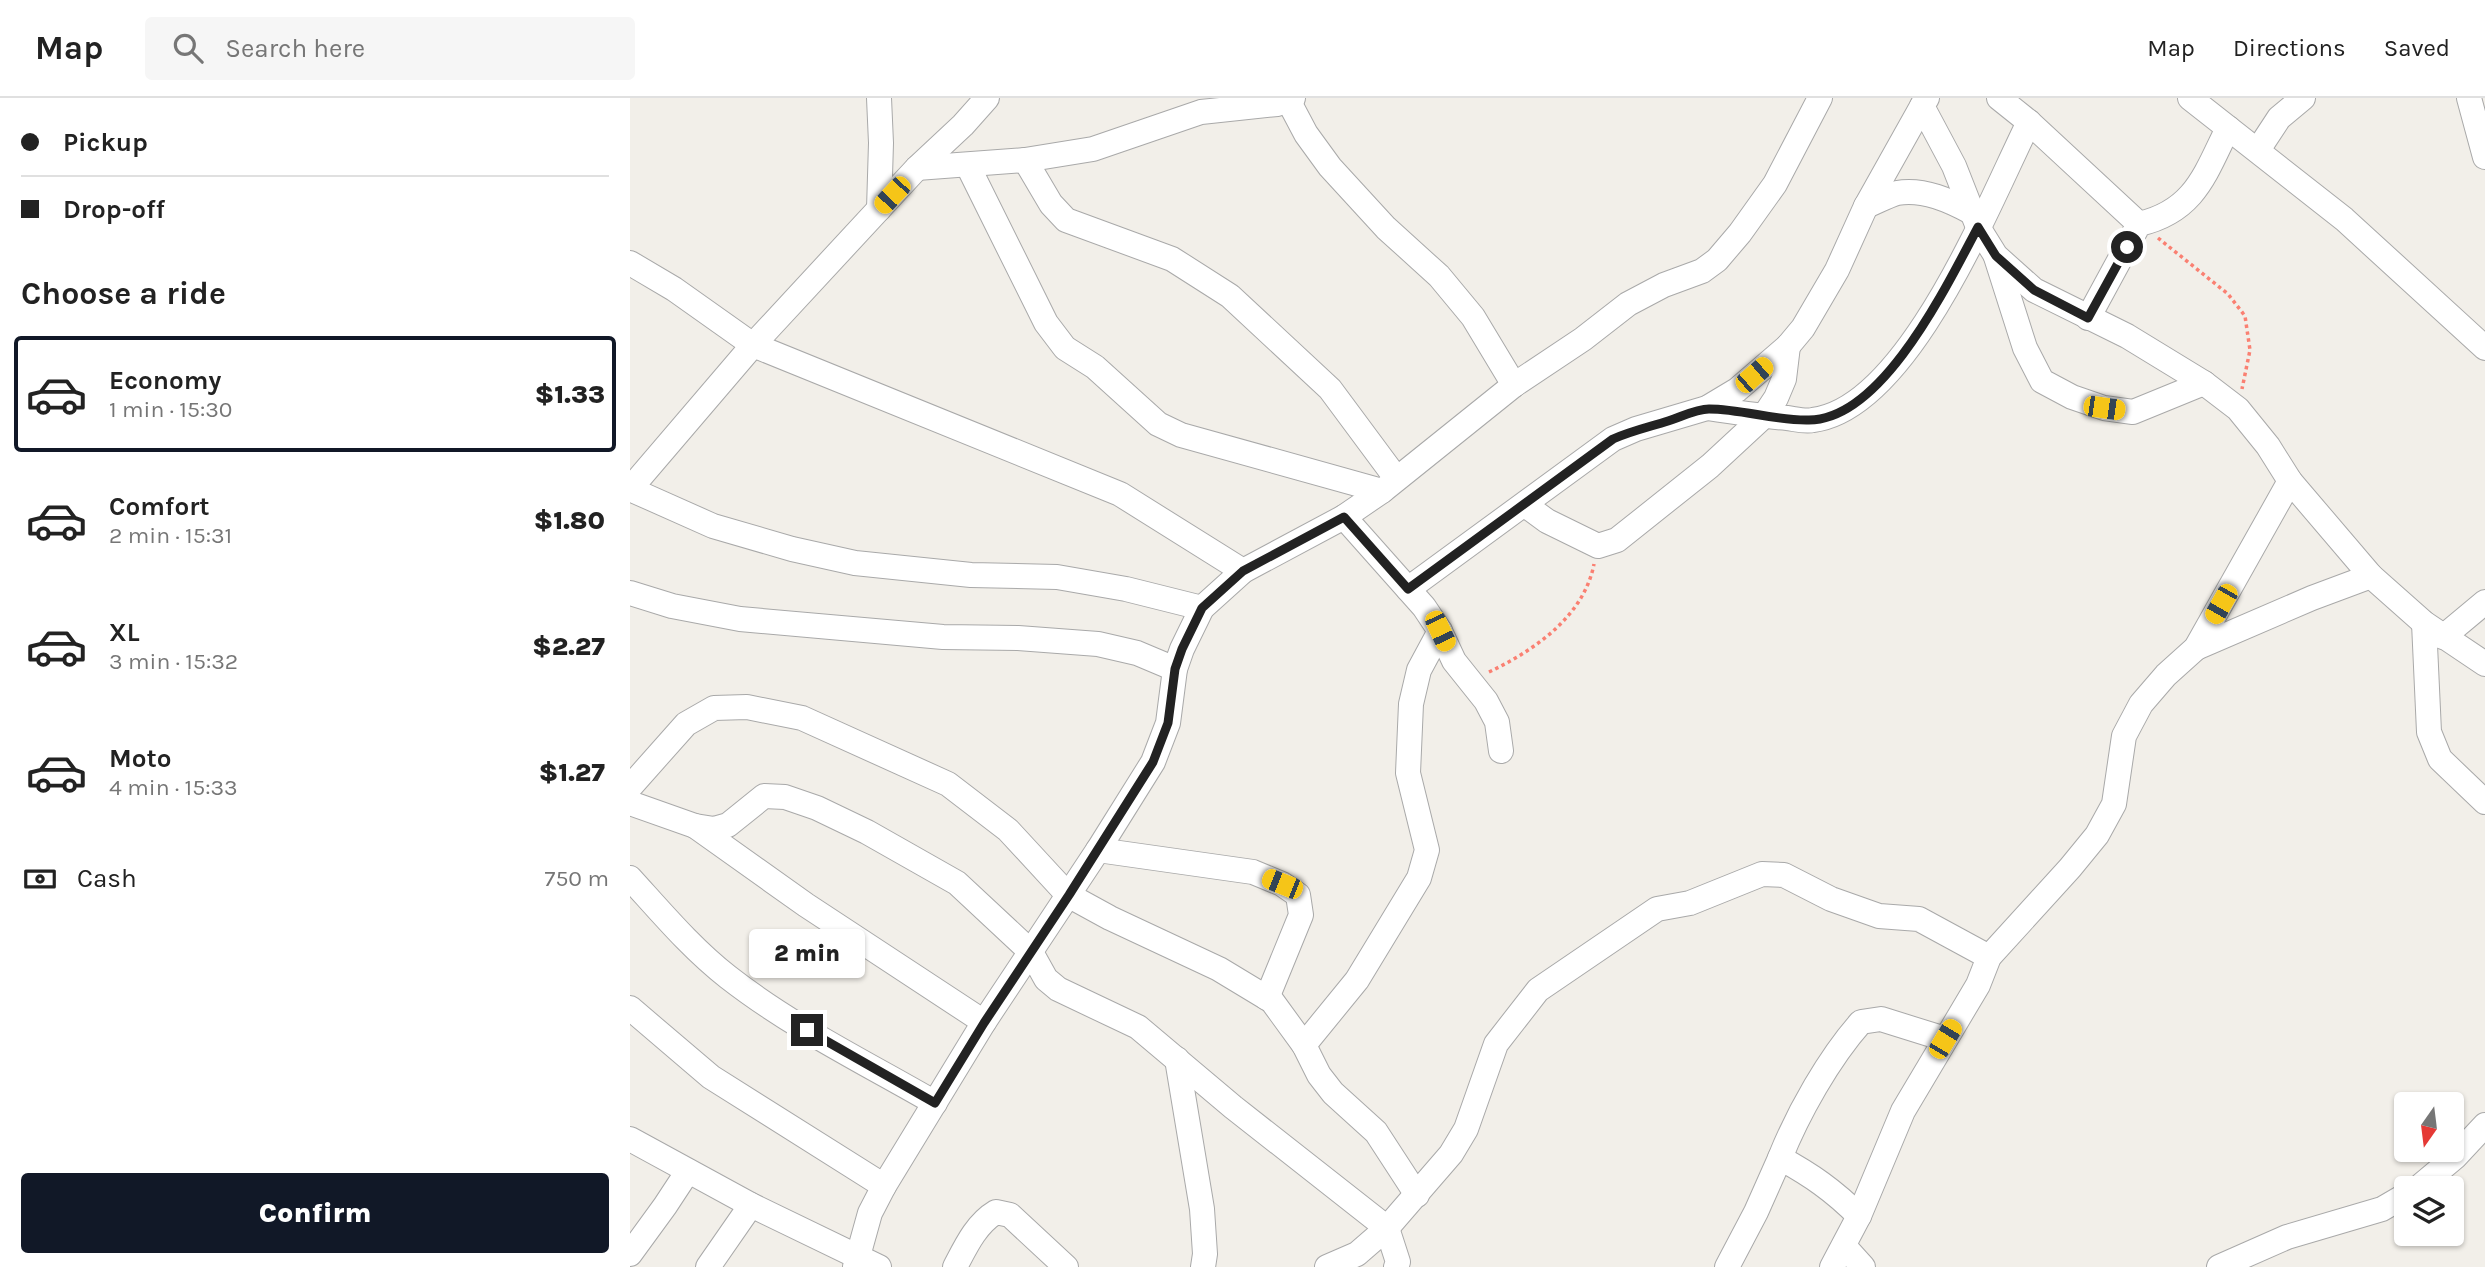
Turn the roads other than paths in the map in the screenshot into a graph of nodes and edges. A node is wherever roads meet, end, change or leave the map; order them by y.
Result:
1 (879, 98) edge
2 (987, 98) edge
3 (1820, 98) edge
4 (1999, 98) edge
5 (2190, 98) edge
6 (2302, 98) edge
7 (2469, 98) edge
8 (1284, 100) edge
9 (1925, 102) edge
10 (2029, 122) junction
11 (2228, 128) junction
12 (2258, 150) junction
13 (2485, 157) edge
14 (1025, 160) junction
15 (968, 166) junction
16 (917, 168) junction
17 (1866, 206) junction
18 (879, 209) junction
19 (1976, 220) junction
20 (2140, 224) junction
21 (1996, 256) junction
22 (630, 263) edge
23 (2088, 318) junction
24 (753, 345) junction
25 (1788, 346) junction
26 (2485, 348) edge
27 (2204, 383) junction
28 (1514, 385) junction
29 (1707, 408) junction
30 (1764, 416) junction
31 (2290, 481) junction
32 (1389, 484) junction
33 (630, 489) edge
34 (1525, 505) junction
35 (1344, 517) junction
36 (1243, 571) junction
37 (2371, 576) junction
38 (1408, 589) junction
39 (630, 593) edge
40 (2485, 602) edge
41 (1202, 608) junction
42 (2433, 630) junction
43 (1440, 631) junction
44 (2196, 648) junction
45 (2485, 664) edge
46 (1175, 669) junction
47 (1501, 751) dead end
48 (630, 787) edge
49 (2485, 802) edge
50 (630, 803) edge
51 (695, 826) junction
52 (1098, 850) junction
53 (630, 878) edge
54 (1069, 895) junction
55 (1031, 952) junction
56 (1989, 957) junction
57 (1267, 998) junction
58 (630, 1008) edge
59 (984, 1023) junction
60 (1945, 1039) junction
61 (1304, 1045) junction
62 (1177, 1059) junction
63 (935, 1103) junction
64 (2485, 1125) edge
65 (630, 1139) edge
66 (1780, 1157) junction
67 (688, 1171) junction
68 (2432, 1176) edge
69 (884, 1186) junction
70 (1417, 1195) junction
71 (2394, 1202) edge
72 (751, 1205) junction
73 (1859, 1216) junction
74 (1387, 1228) junction
75 (630, 1254) edge
76 (1838, 1256) edge
77 (864, 1263) edge
78 (708, 1267) edge
79 (955, 1267) edge
80 (1066, 1267) edge
81 (1203, 1267) edge
82 (1326, 1267) edge
83 (1396, 1267) edge
84 (1727, 1267) edge
85 (1863, 1267) edge
86 (2219, 1267) edge

1 - 18 street
2 - 16 street
3 - 28 street
4 - 10 street
5 - 11 street
6 - 12 street
7 - 13 street
8 - 14 street
8 - 28 street
9 - 17 street
9 - 19 street
10 - 19 street
10 - 20 street
11 - 12 street
11 - 20 street
12 - 26 street
14 - 15 street
14 - 32 street
15 - 16 street
15 - 32 street
16 - 18 street
17 - 19 street
17 - 25 street
18 - 24 street
19 - 21 street
19 - 30 street
20 - 23 street
21 - 23 street
21 - 27 street
22 - 24 street
23 - 27 street
24 - 33 street
24 - 36 street
25 - 29 street
25 - 30 street
27 - 31 street
28 - 32 street
29 - 30 street
29 - 34 street
30 - 34 street
31 - 37 street
31 - 44 street
32 - 35 street
33 - 41 street
34 - 38 street
35 - 36 street
35 - 38 street
36 - 41 street
37 - 42 street
37 - 44 street
38 - 43 street
39 - 46 street
40 - 42 street
41 - 46 street
42 - 45 street
42 - 49 street
43 - 47 street
43 - 61 street
44 - 56 street
46 - 52 street
48 - 54 street
50 - 51 street
51 - 55 street
51 - 59 street
52 - 54 street
52 - 57 street
53 - 63 street
54 - 55 street
54 - 57 street
55 - 59 street
55 - 62 street
56 - 60 street
56 - 70 street
57 - 61 street
58 - 69 street
59 - 63 street
60 - 66 street
60 - 73 street
61 - 70 street
62 - 74 street
62 - 81 street
63 - 69 street
64 - 68 street
65 - 67 street
66 - 73 street
66 - 84 street
67 - 72 street
67 - 75 street
69 - 77 street
70 - 74 street
71 - 86 street
72 - 77 street
72 - 78 street
73 - 76 street
74 - 82 street
74 - 83 street
76 - 85 street
79 - 80 street

